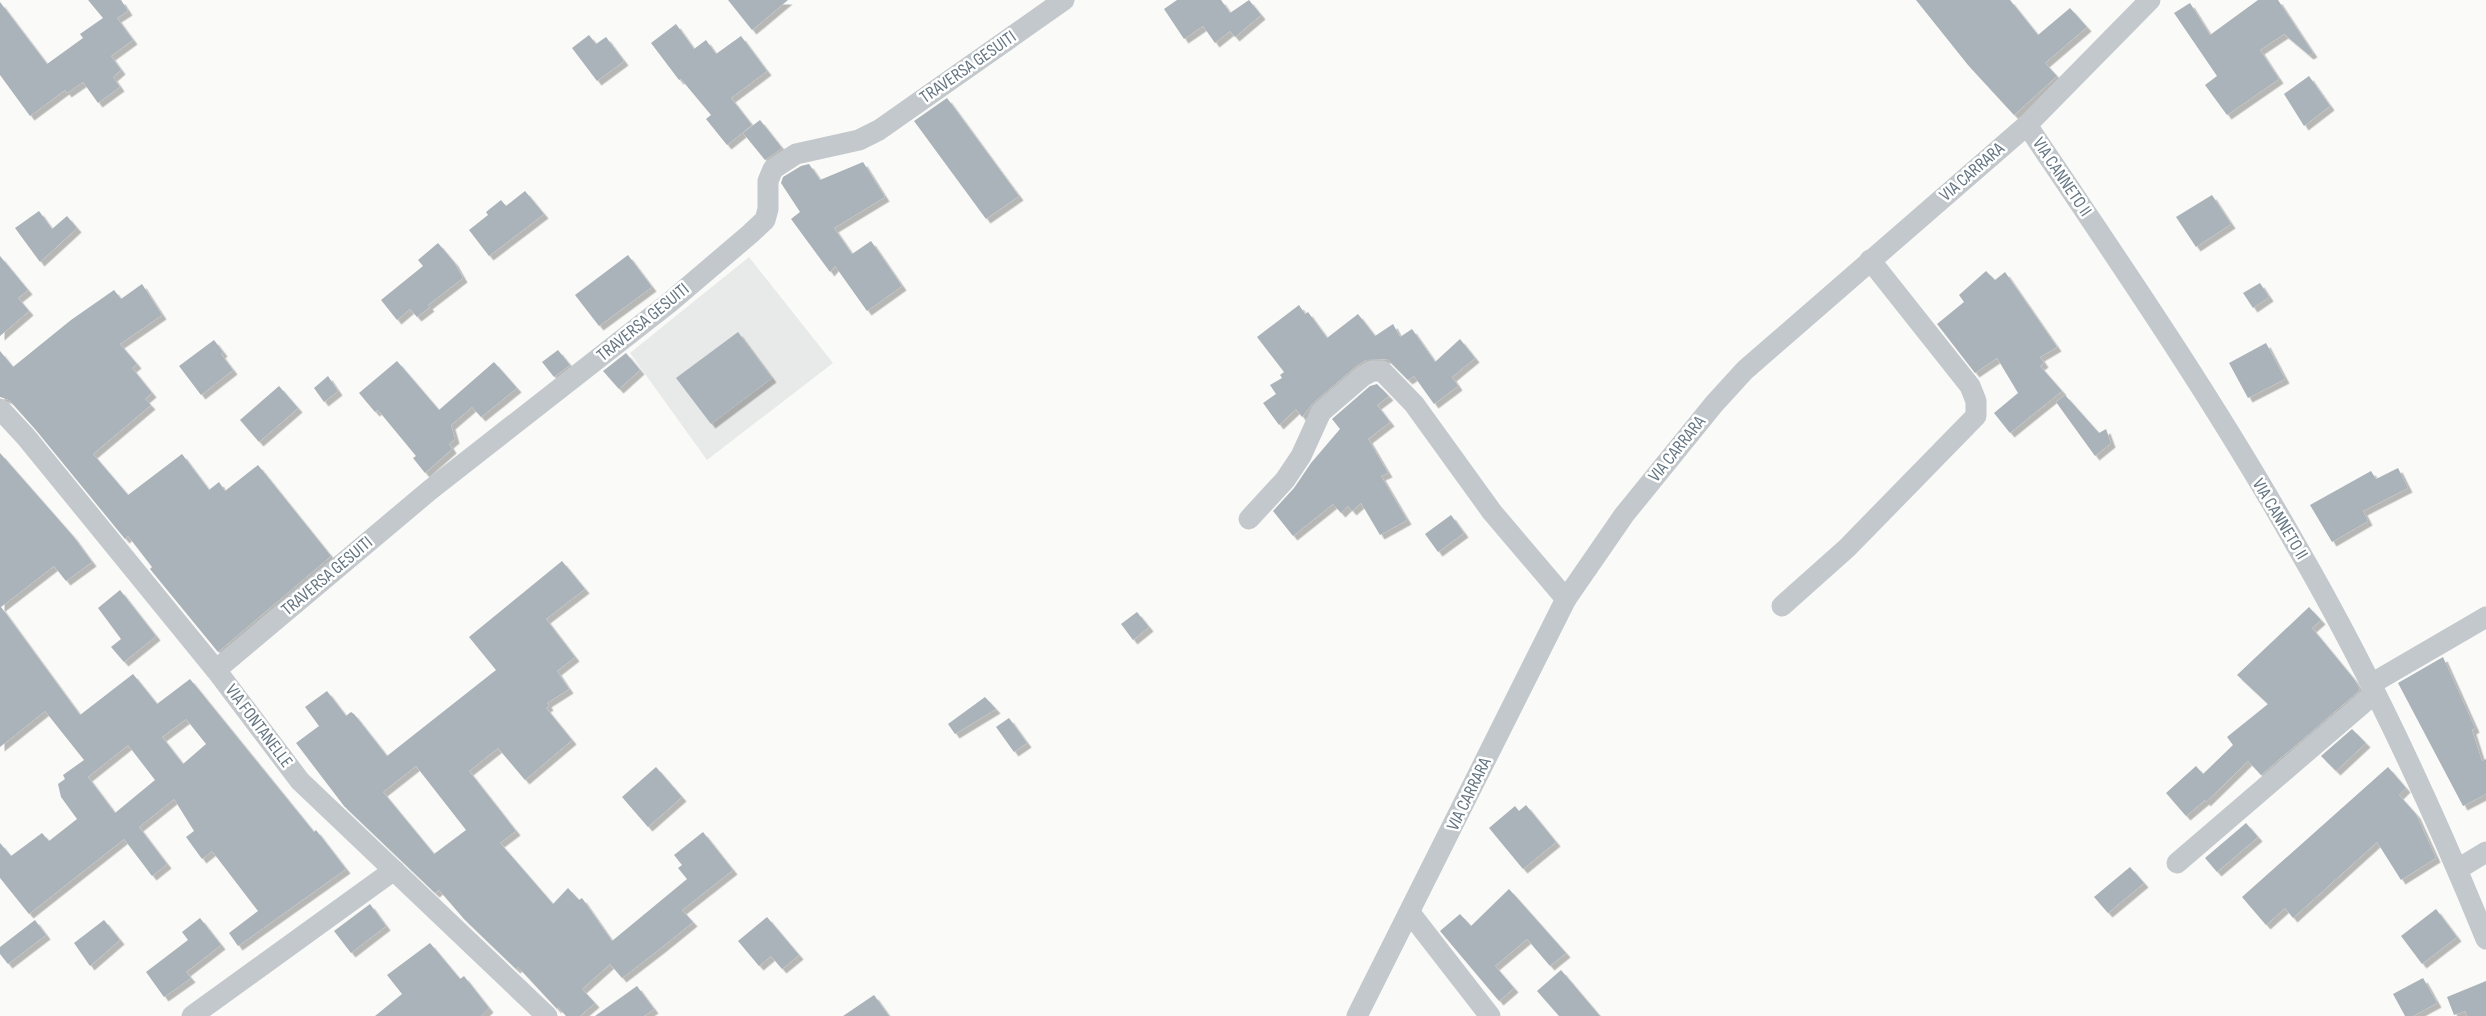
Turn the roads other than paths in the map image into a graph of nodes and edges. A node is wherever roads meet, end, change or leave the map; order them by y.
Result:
1 (1064, 0) edge
2 (2150, 0) edge
3 (2027, 125) junction
4 (1870, 260) junction
5 (0, 410) edge
6 (1249, 519) dead end
7 (1566, 599) junction
8 (1782, 606) dead end
9 (2486, 617) edge
10 (216, 670) junction
11 (2373, 688) junction
12 (2486, 852) edge
13 (2177, 863) dead end
14 (2458, 869) junction
15 (394, 870) junction
16 (1410, 913) junction
17 (2486, 939) edge
18 (1360, 1015) edge
19 (192, 1016) edge
20 (547, 1016) edge
21 (1490, 1016) edge

1 - 10 street, TRAVERSA GESUITI
2 - 3 street, VIA CARRARA
3 - 4 street, VIA CARRARA
3 - 11 street, VIA CANNETO II
4 - 7 street, VIA CARRARA
4 - 8 street
5 - 10 street, VIA FONTANELLE
6 - 7 street
7 - 16 street, VIA CARRARA
9 - 11 street
10 - 15 street, VIA FONTANELLE
11 - 13 street
11 - 14 street, VIA CANNETO II
12 - 14 street
14 - 17 street, VIA CANNETO II
15 - 19 street
15 - 20 street, VIA FONTANELLE
16 - 18 street, VIA CARRARA
16 - 21 street

